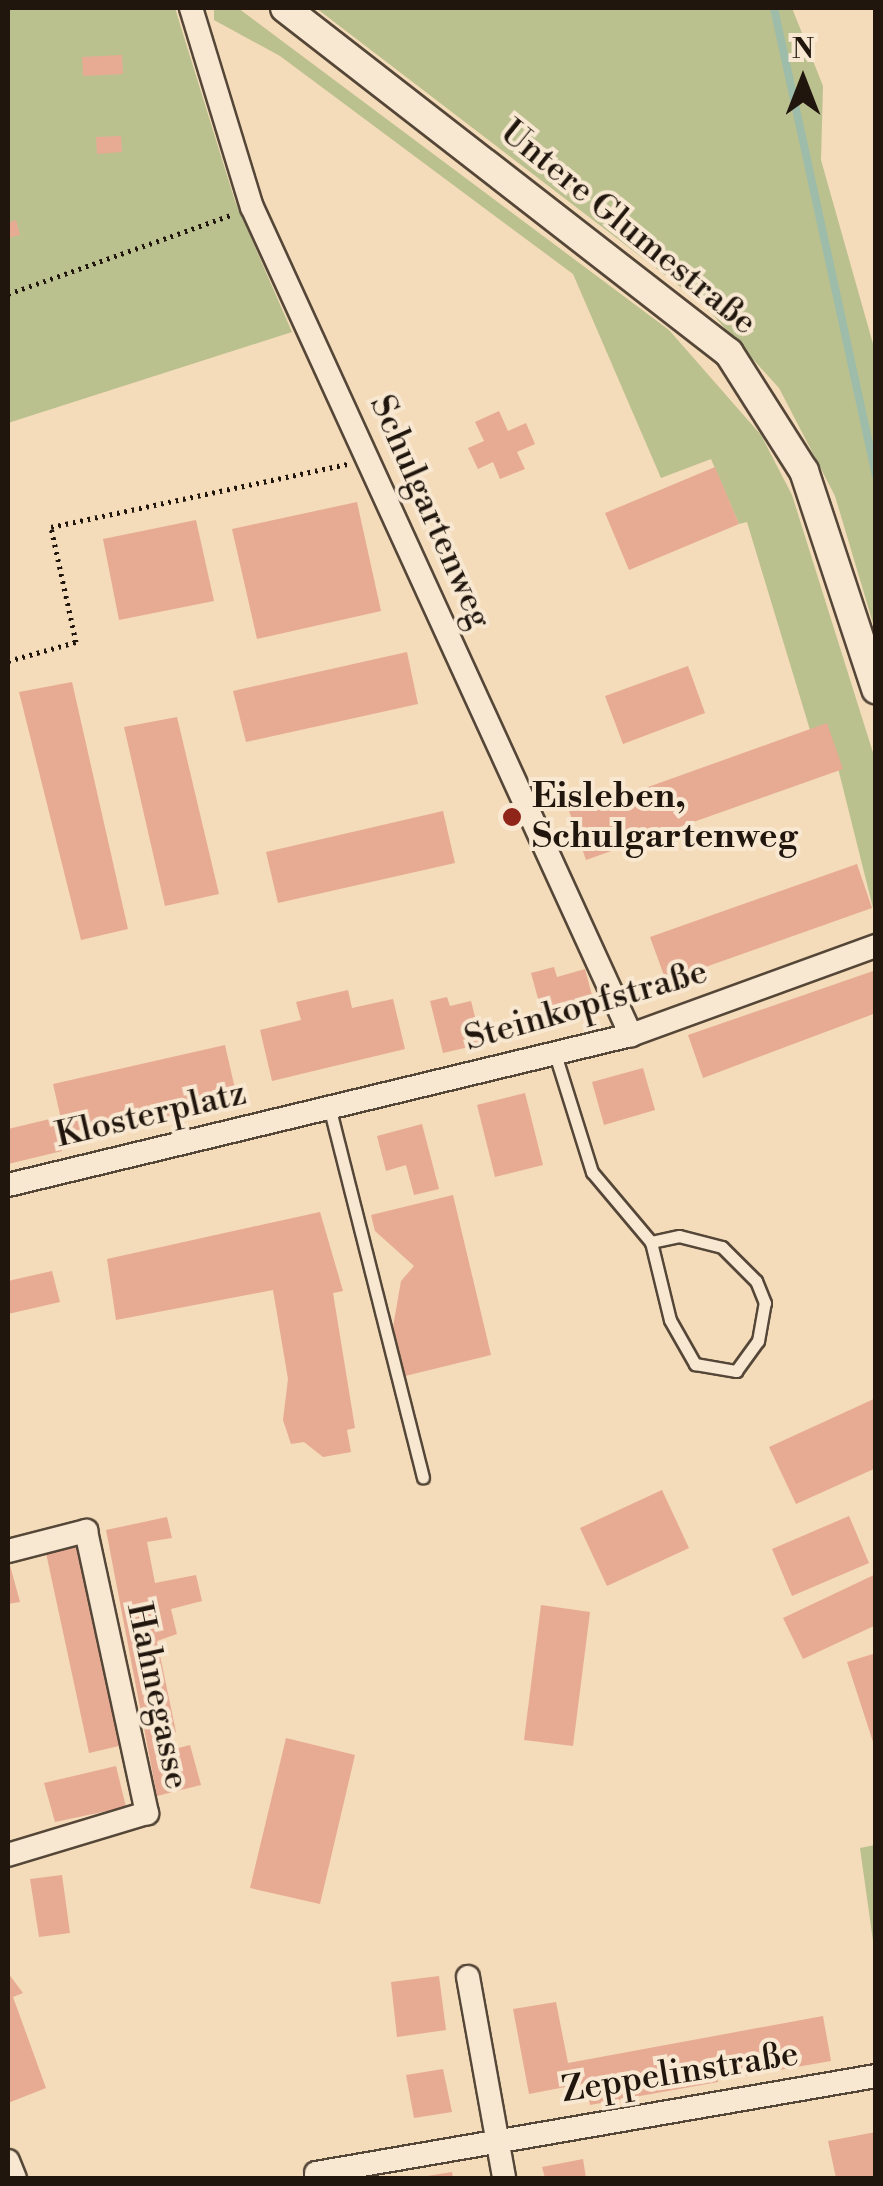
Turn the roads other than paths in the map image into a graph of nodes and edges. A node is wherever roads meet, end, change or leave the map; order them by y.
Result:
1 (191, 8) edge
2 (285, 8) edge
3 (876, 689) edge
4 (876, 946) edge
5 (631, 1035) junction
6 (555, 1054) junction
7 (320, 1112) junction
8 (8, 1185) edge
9 (651, 1242) junction
10 (423, 1477) dead end
11 (8, 1551) edge
12 (8, 1855) edge
13 (468, 1978) dead end
14 (876, 2076) edge
15 (497, 2139) junction
16 (8, 2162) edge
17 (316, 2174) dead end
18 (15, 2178) edge
19 (504, 2178) edge

1 - 5 street, Schulgartenweg
2 - 3 street, Untere Glumestraße
4 - 5 street, Steinkopfstraße
5 - 6 street, Steinkopfstraße
6 - 7 street, Steinkopfstraße
6 - 9 lane
7 - 8 street, Klosterplatz
7 - 10 lane
9 - 9 lane
11 - 12 street, Hahnegasse
13 - 15 street
14 - 15 street, Zeppelinstraße
15 - 17 street, Zeppelinstraße
15 - 19 street
16 - 18 street

